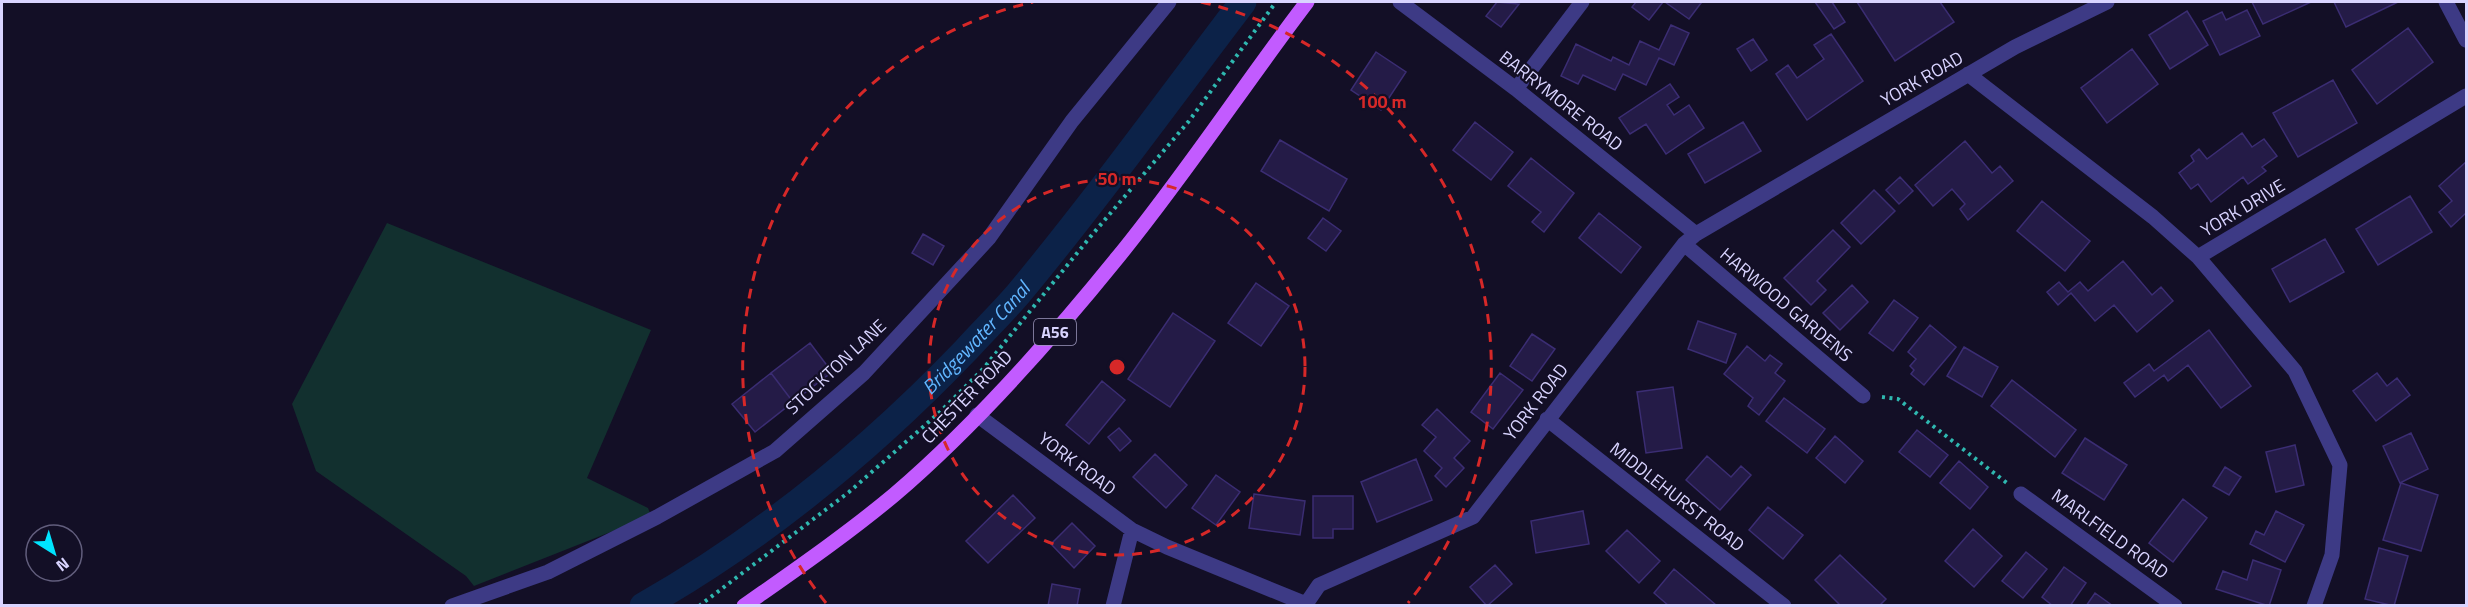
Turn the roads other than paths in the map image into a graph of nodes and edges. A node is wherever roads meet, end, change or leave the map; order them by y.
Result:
1 (1169, 2) edge
2 (1307, 2) edge
3 (1400, 2) edge
4 (1582, 2) edge
5 (2107, 2) edge
6 (2446, 2) edge
7 (2466, 40) edge
8 (1968, 74) junction
9 (1516, 89) junction
10 (2466, 96) edge
11 (1690, 239) junction
12 (2198, 257) junction
13 (1863, 396) road end
14 (977, 415) junction
15 (1546, 419) junction
16 (2021, 494) road end
17 (1132, 530) junction
18 (1307, 605) edge
19 (452, 606) edge
20 (744, 606) edge
21 (1113, 606) edge
22 (1784, 606) edge
23 (2175, 606) edge
24 (2314, 606) edge

1 - 19 street, STOCKTON LANE
2 - 14 main road, CHESTER ROAD / A56
3 - 9 street, BARRYMORE ROAD
4 - 9 street
5 - 8 street, YORK ROAD
6 - 7 street
8 - 11 street, YORK ROAD
8 - 12 street, YORK DRIVE
9 - 11 street, BARRYMORE ROAD
10 - 12 street, YORK DRIVE
11 - 13 street, HARWOOD GARDENS
11 - 15 street, YORK ROAD
12 - 24 street
14 - 17 street, YORK ROAD
14 - 20 main road, CHESTER ROAD / A56
15 - 18 street, YORK ROAD
15 - 22 street, MIDDLEHURST ROAD
16 - 23 street, MARLFIELD ROAD
17 - 18 street, YORK ROAD
17 - 21 street

